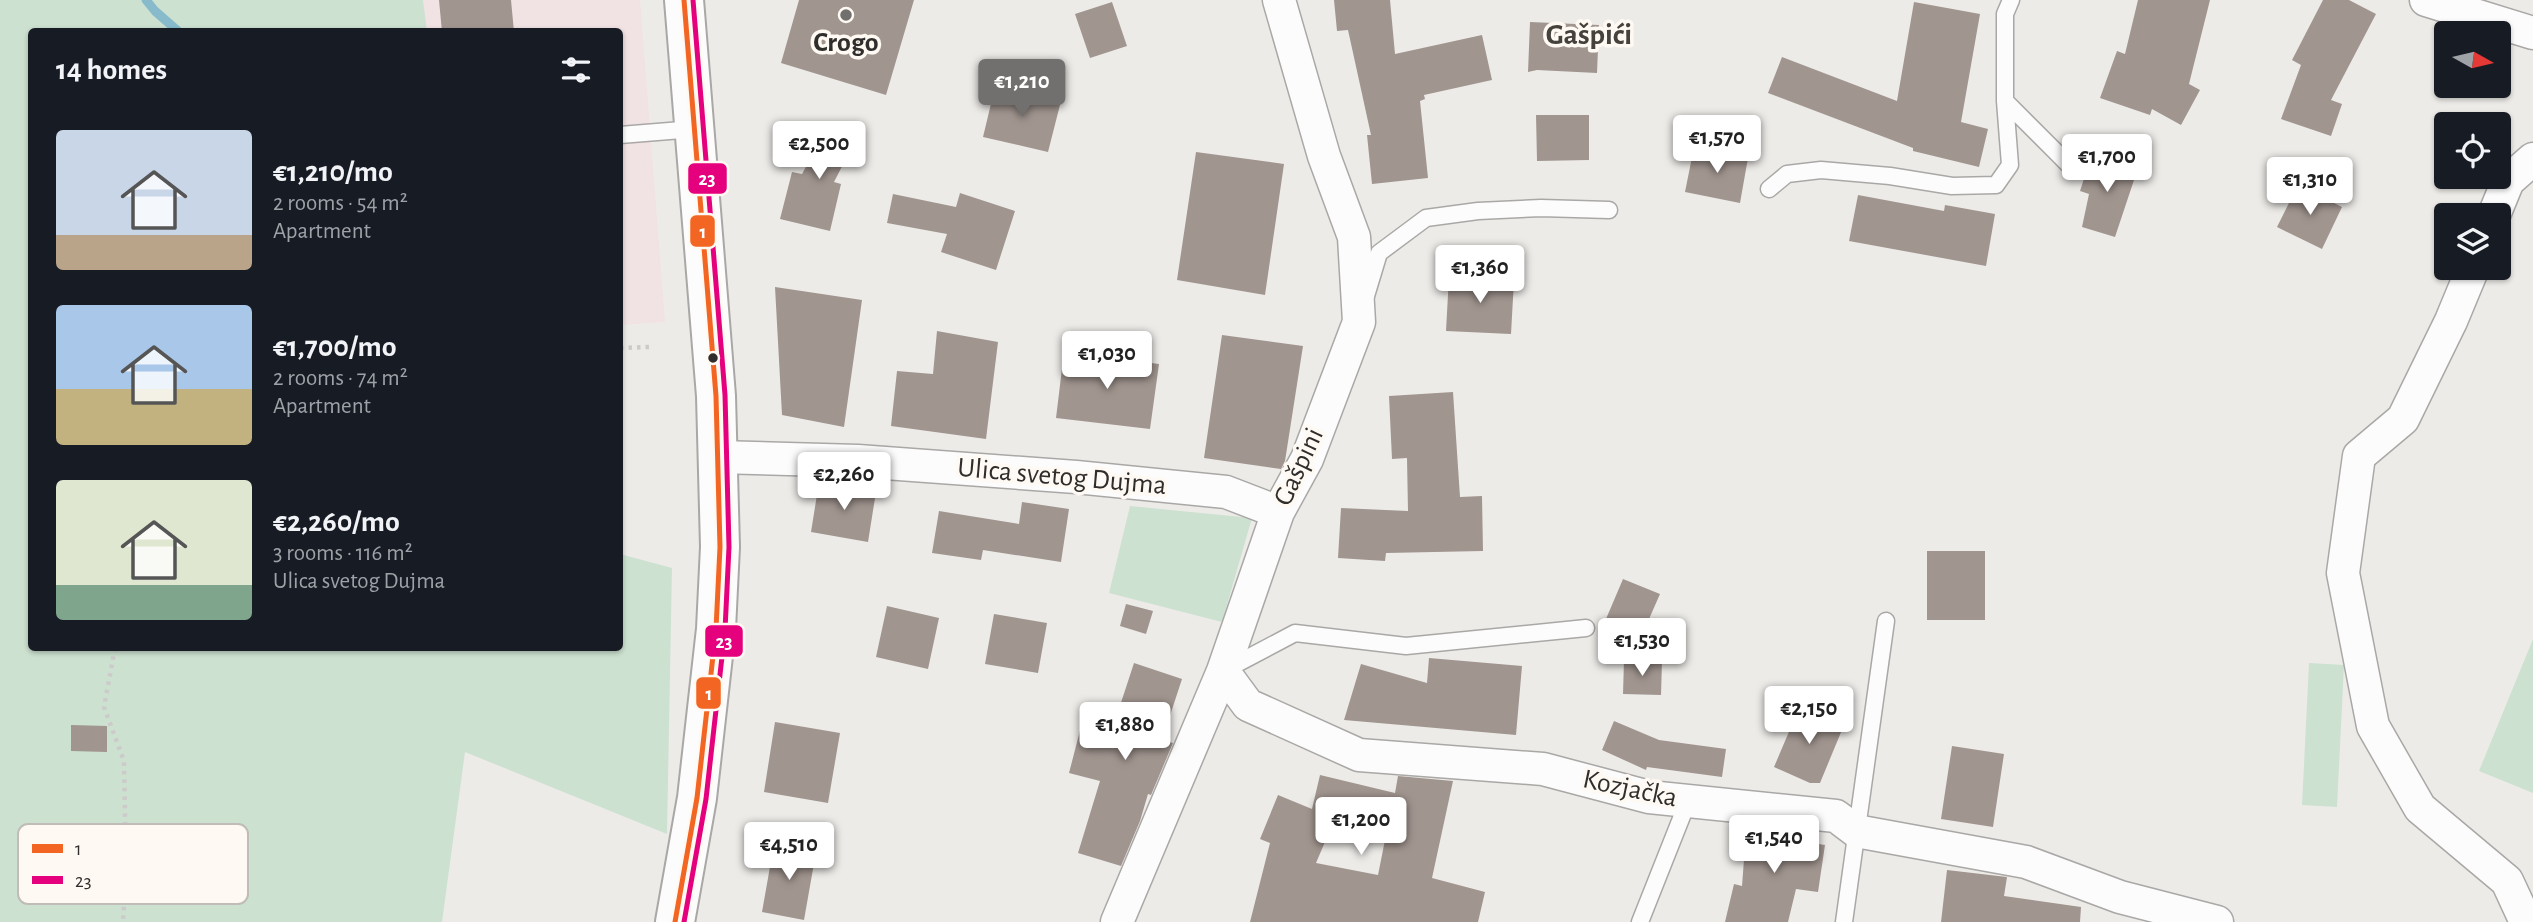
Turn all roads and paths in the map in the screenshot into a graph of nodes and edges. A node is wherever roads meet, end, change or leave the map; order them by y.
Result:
1 (684, 0) edge
2 (1279, 0) edge
3 (2011, 0) edge
4 (2426, 0) edge
5 (2533, 33) edge
6 (2005, 101) junction
7 (696, 129) junction
8 (623, 135) edge
9 (2533, 159) edge
10 (2073, 169) dead end
11 (1769, 189) dead end
12 (2499, 203) edge
13 (1609, 210) dead end
14 (2468, 280) edge
15 (1359, 322) junction
16 (649, 347) dead end
17 (623, 348) edge
18 (718, 457) junction
19 (1278, 512) junction
20 (1886, 621) dead end
21 (1586, 628) dead end
22 (114, 651) edge
23 (1223, 671) junction
24 (1688, 801) junction
25 (124, 824) edge
26 (1856, 831) junction
27 (123, 904) edge
28 (123, 922) edge
29 (675, 922) edge
30 (1117, 922) edge
31 (1640, 922) edge
32 (1844, 922) edge
33 (2217, 922) edge
34 (2526, 922) edge

1 - 7 street
2 - 15 street, Gašpini
3 - 6 lane
4 - 5 street
6 - 10 lane
6 - 11 lane
7 - 8 lane
7 - 18 street
9 - 12 street
13 - 15 lane
14 - 34 street
15 - 19 street, Gašpini
16 - 17 path
18 - 19 street, Ulica svetog Dujma
18 - 29 street
19 - 23 street, Gašpini
20 - 26 lane
21 - 23 lane
22 - 25 path
23 - 24 street, Kozjačka
23 - 30 street, Gašpini
24 - 26 street, Kozjačka
24 - 31 lane
26 - 32 lane
26 - 33 street, Kozjačka
27 - 28 path

